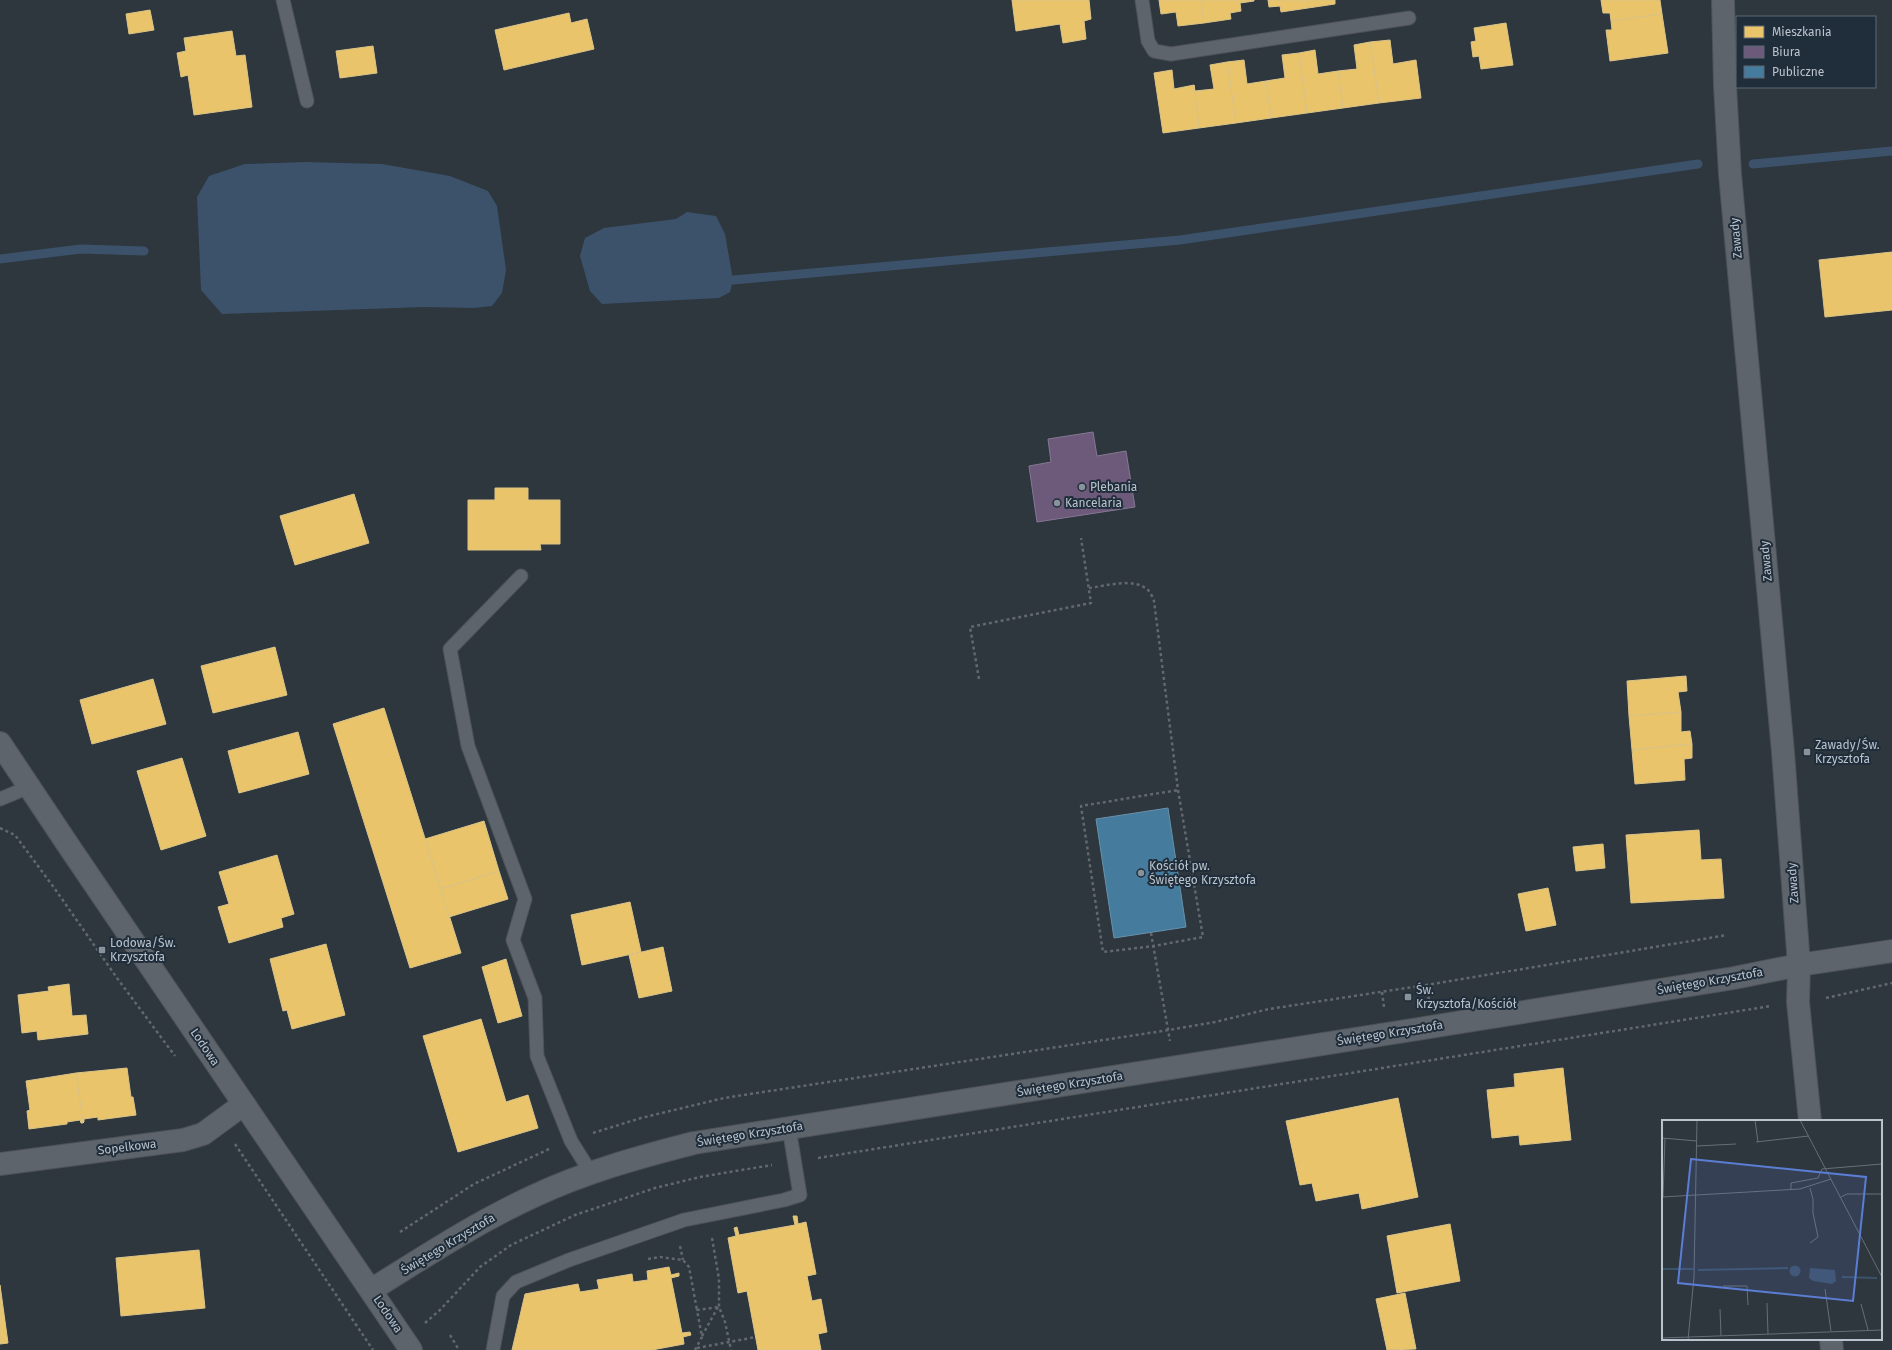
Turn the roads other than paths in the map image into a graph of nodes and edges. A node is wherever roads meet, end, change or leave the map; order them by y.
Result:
1 (283, 0) edge
2 (1142, 0) edge
3 (1723, 0) edge
4 (1410, 18) dead end
5 (307, 101) dead end
6 (522, 576) dead end
7 (0, 743) edge
8 (29, 787) junction
9 (0, 799) edge
10 (1892, 951) edge
11 (1799, 965) junction
12 (244, 1104) junction
13 (1810, 1120) edge
14 (789, 1128) junction
15 (0, 1164) edge
16 (591, 1173) junction
17 (371, 1290) junction
18 (1831, 1340) edge
19 (411, 1350) edge
20 (493, 1350) edge
21 (1832, 1350) edge

1 - 5 lane
2 - 4 lane
3 - 11 street, Zawady
6 - 16 lane
7 - 8 street, Lodowa
8 - 9 lane
8 - 12 street, Lodowa
10 - 11 street, Świętego Krzysztofa
11 - 13 street, Zawady
11 - 14 street, Świętego Krzysztofa
12 - 15 street, Sopelkowa
12 - 17 street, Lodowa
14 - 16 street, Świętego Krzysztofa
14 - 20 lane
16 - 17 street, Świętego Krzysztofa
17 - 19 street, Lodowa
18 - 21 street

